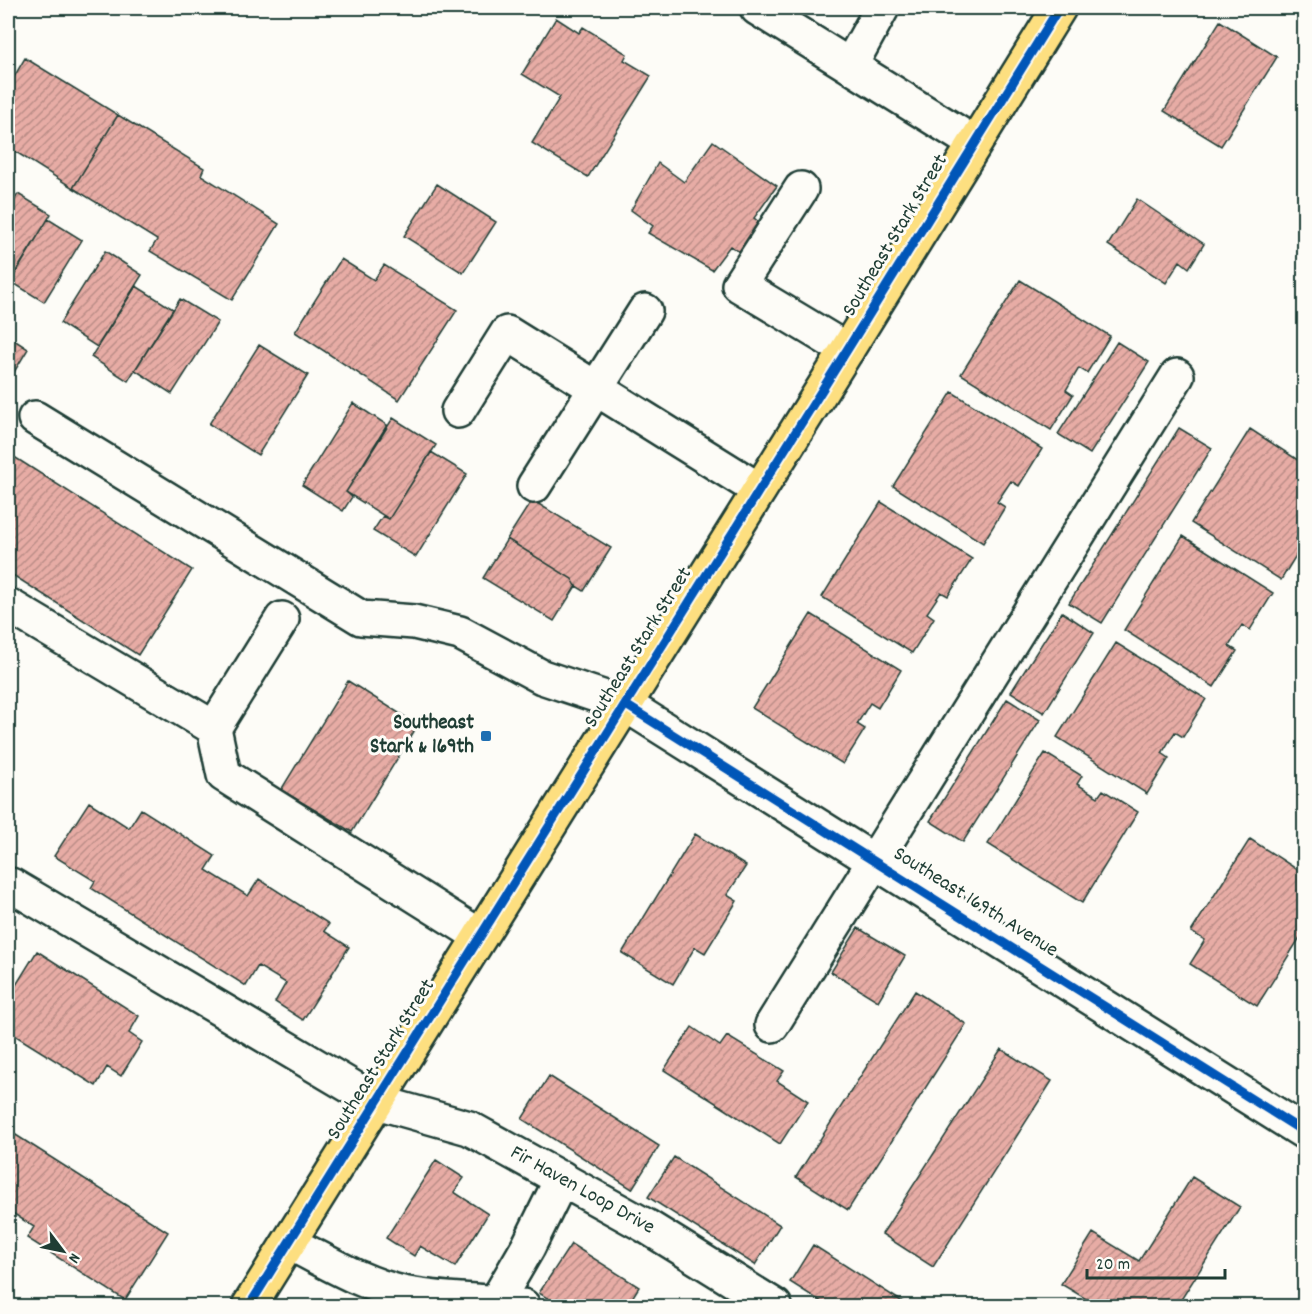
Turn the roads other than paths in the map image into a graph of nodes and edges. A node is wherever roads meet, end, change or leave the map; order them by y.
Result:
1 (758, 8) edge
2 (882, 8) edge
3 (1059, 8) edge
4 (850, 66) junction
5 (974, 144) junction
6 (801, 189) dead end
7 (645, 311) dead end
8 (847, 350) junction
9 (1177, 376) dead end
10 (596, 388) junction
11 (458, 411) dead end
12 (35, 418) dead end
13 (534, 486) dead end
14 (759, 490) junction
15 (8, 605) edge
16 (282, 619) dead end
17 (626, 705) junction
18 (214, 728) junction
19 (875, 862) junction
20 (9, 886) edge
21 (480, 936) junction
22 (772, 1025) dead end
23 (377, 1102) junction
24 (1305, 1132) edge
25 (562, 1178) junction
26 (289, 1243) junction
27 (509, 1305) edge
28 (249, 1306) edge
29 (775, 1306) edge

1 - 4 street
2 - 4 street
3 - 5 main road, Southeast Stark Street
4 - 5 street
5 - 8 main road, Southeast Stark Street
6 - 8 street
7 - 10 street
8 - 14 main road, Southeast Stark Street
9 - 19 street
10 - 11 street
10 - 13 street
10 - 14 street
12 - 17 street, Southeast 169th Avenue
14 - 17 main road, Southeast Stark Street
15 - 18 street
16 - 18 street
17 - 19 street, Southeast 169th Avenue
17 - 21 main road, Southeast Stark Street
18 - 21 street
19 - 22 street
19 - 24 street, Southeast 169th Avenue
20 - 23 street, Fir Haven Loop Drive
21 - 23 main road, Southeast Stark Street
23 - 25 street, Fir Haven Loop Drive
23 - 26 main road, Southeast Stark Street
25 - 27 street
25 - 29 street, Fir Haven Loop Drive
26 - 27 street
26 - 28 main road, Southeast Stark Street

